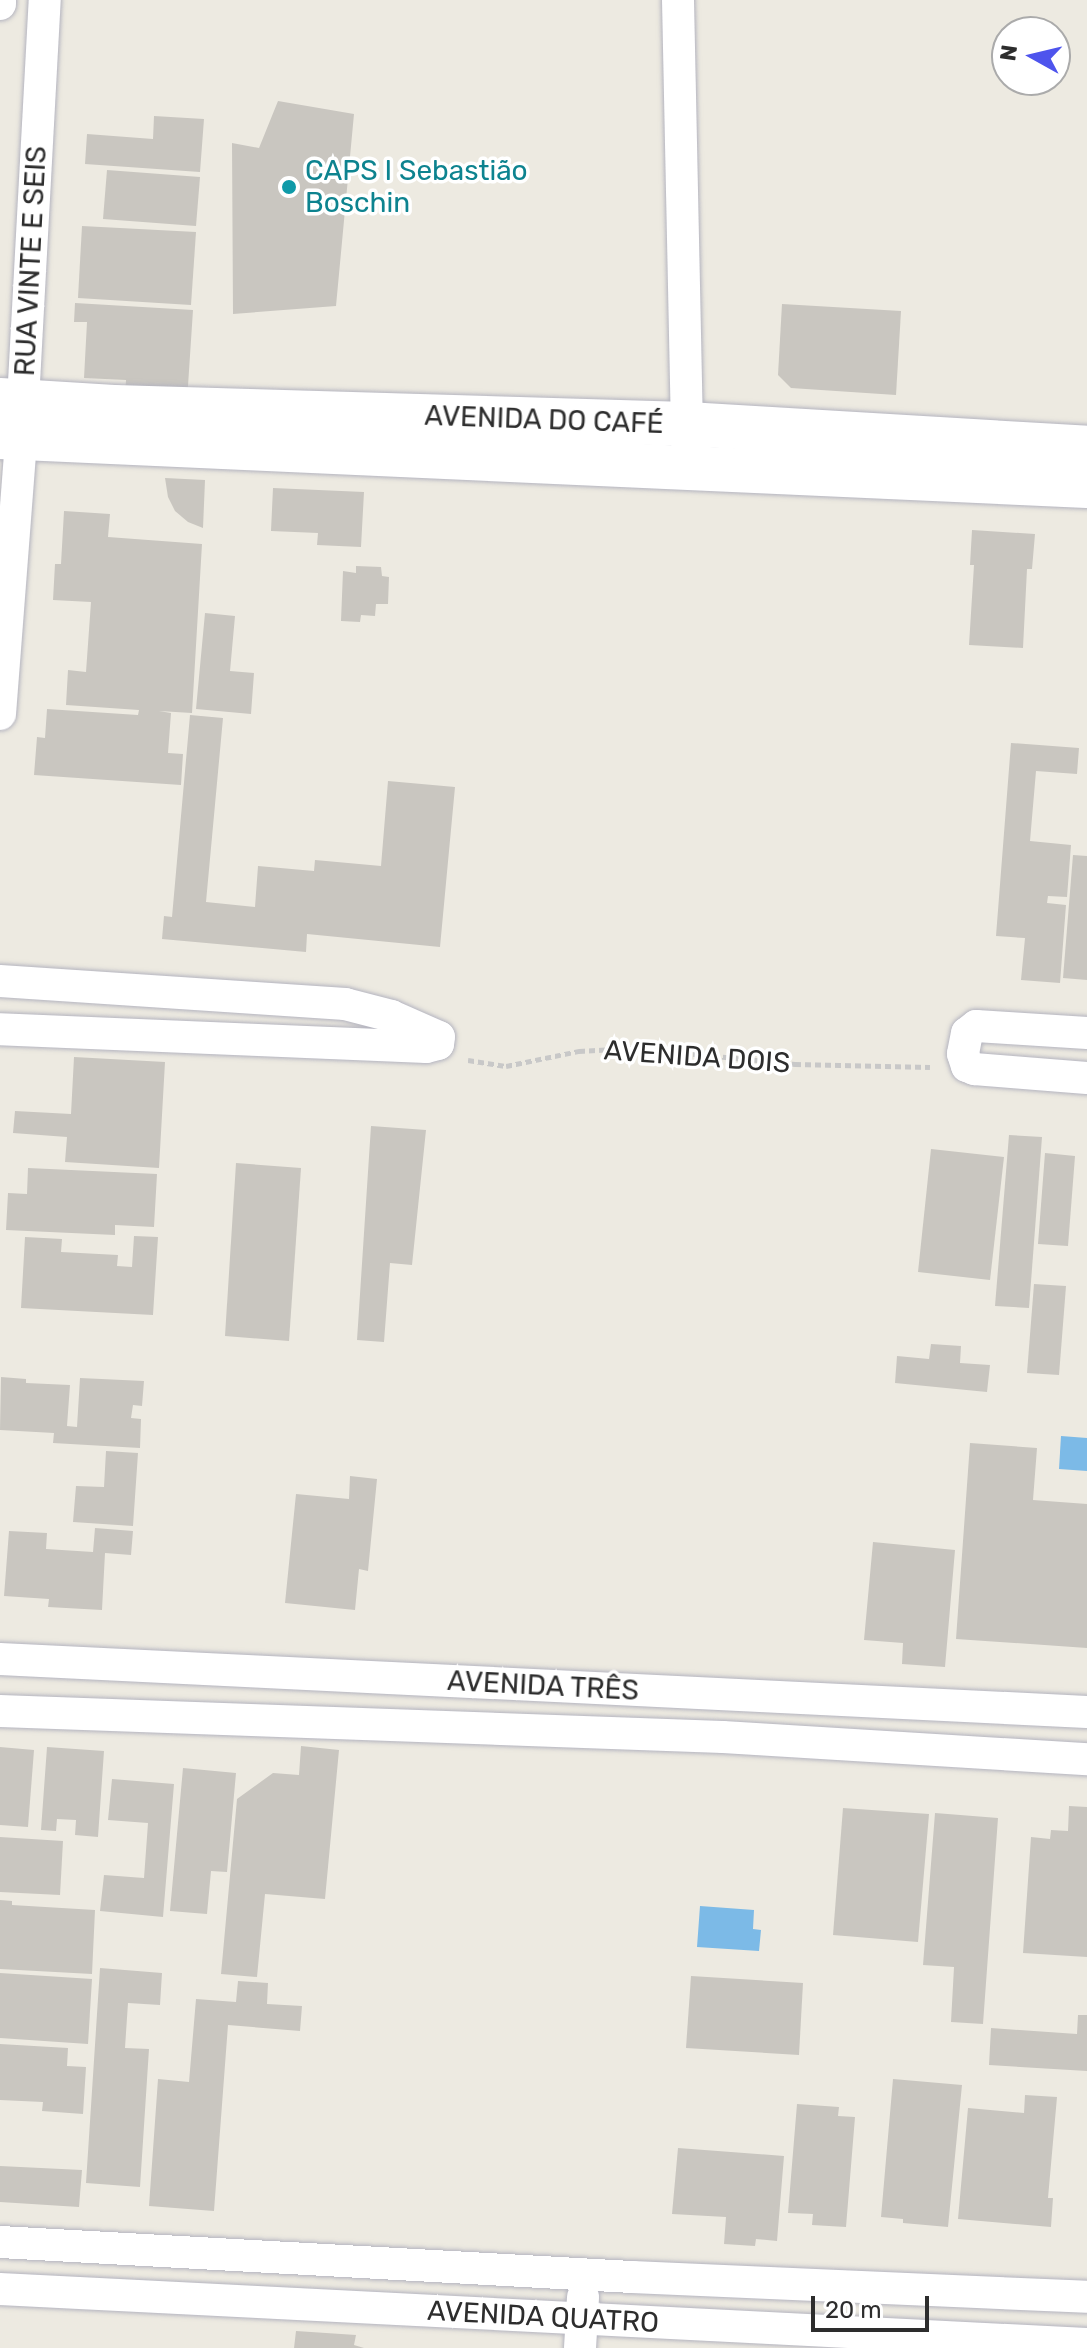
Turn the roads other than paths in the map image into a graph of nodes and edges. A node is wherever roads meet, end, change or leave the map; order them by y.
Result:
1 (45, 0) edge
2 (678, 0) edge
3 (11, 419) edge
4 (687, 445) junction
5 (1087, 448) edge
6 (1087, 486) edge
7 (0, 714) edge
8 (0, 981) edge
9 (0, 1029) edge
10 (1087, 1033) edge
11 (1087, 1078) edge
12 (0, 1659) edge
13 (0, 1711) edge
14 (1087, 1712) edge
15 (1087, 1759) edge
16 (0, 2242) edge
17 (584, 2274) junction
18 (632, 2277) junction
19 (0, 2289) edge
20 (1087, 2297) edge
21 (581, 2333) edge
22 (629, 2335) edge
23 (1087, 2344) edge

1 - 3 street, RUA VINTE E SEIS
2 - 4 street
3 - 4 main road, AVENIDA DO CAFÉ
3 - 7 street, RUA VINTE E SEIS
4 - 5 main road, AVENIDA DO CAFÉ
4 - 6 main road, AVENIDA DO CAFÉ
8 - 9 street
10 - 11 street
12 - 14 street, AVENIDA TRÊS
13 - 15 street, AVENIDA TRÊS
16 - 17 street, AVENIDA QUATRO
17 - 18 street, AVENIDA QUATRO
17 - 21 street
18 - 20 street, AVENIDA QUATRO
18 - 22 street
19 - 21 street, AVENIDA QUATRO
21 - 22 street, AVENIDA QUATRO
22 - 23 street, AVENIDA QUATRO

